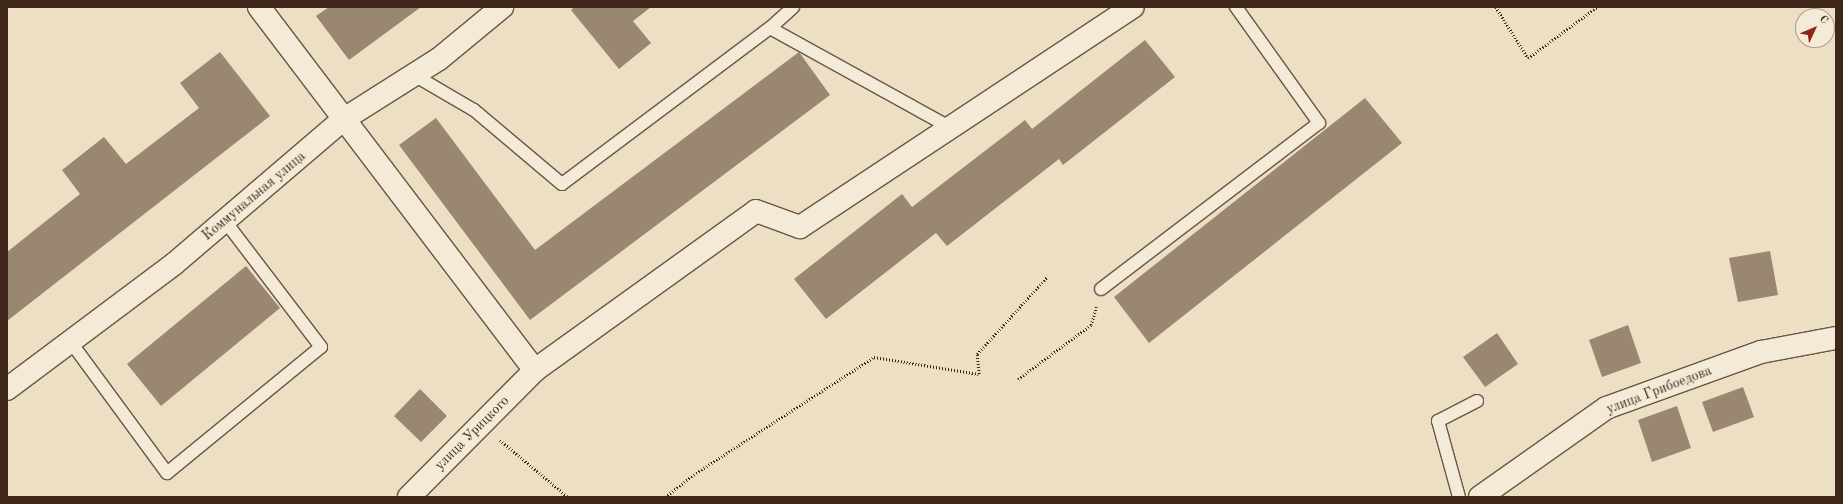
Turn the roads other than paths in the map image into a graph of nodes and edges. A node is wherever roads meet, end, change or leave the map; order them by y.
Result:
1 (259, 7) edge
2 (502, 7) edge
3 (793, 7) edge
4 (1133, 7) edge
5 (1236, 7) edge
6 (770, 28) junction
7 (414, 75) junction
8 (344, 119) junction
9 (951, 128) junction
10 (225, 221) junction
11 (1101, 289) road end
12 (1836, 338) edge
13 (70, 341) junction
14 (535, 370) junction
15 (7, 389) edge
16 (1477, 401) dead end
17 (410, 497) edge
18 (1459, 497) edge
19 (1480, 497) edge

1 - 8 street
2 - 7 street, Коммунальная улица
3 - 6 lane
4 - 9 street
5 - 11 lane
6 - 7 lane
6 - 9 lane
7 - 8 street, Коммунальная улица
8 - 10 street, Коммунальная улица
8 - 14 street
9 - 14 street, улица Урицкого
10 - 13 street, Коммунальная улица
10 - 13 lane
12 - 19 street, улица Грибоедова
13 - 15 street, Коммунальная улица
14 - 17 street, улица Урицкого
16 - 18 lane

